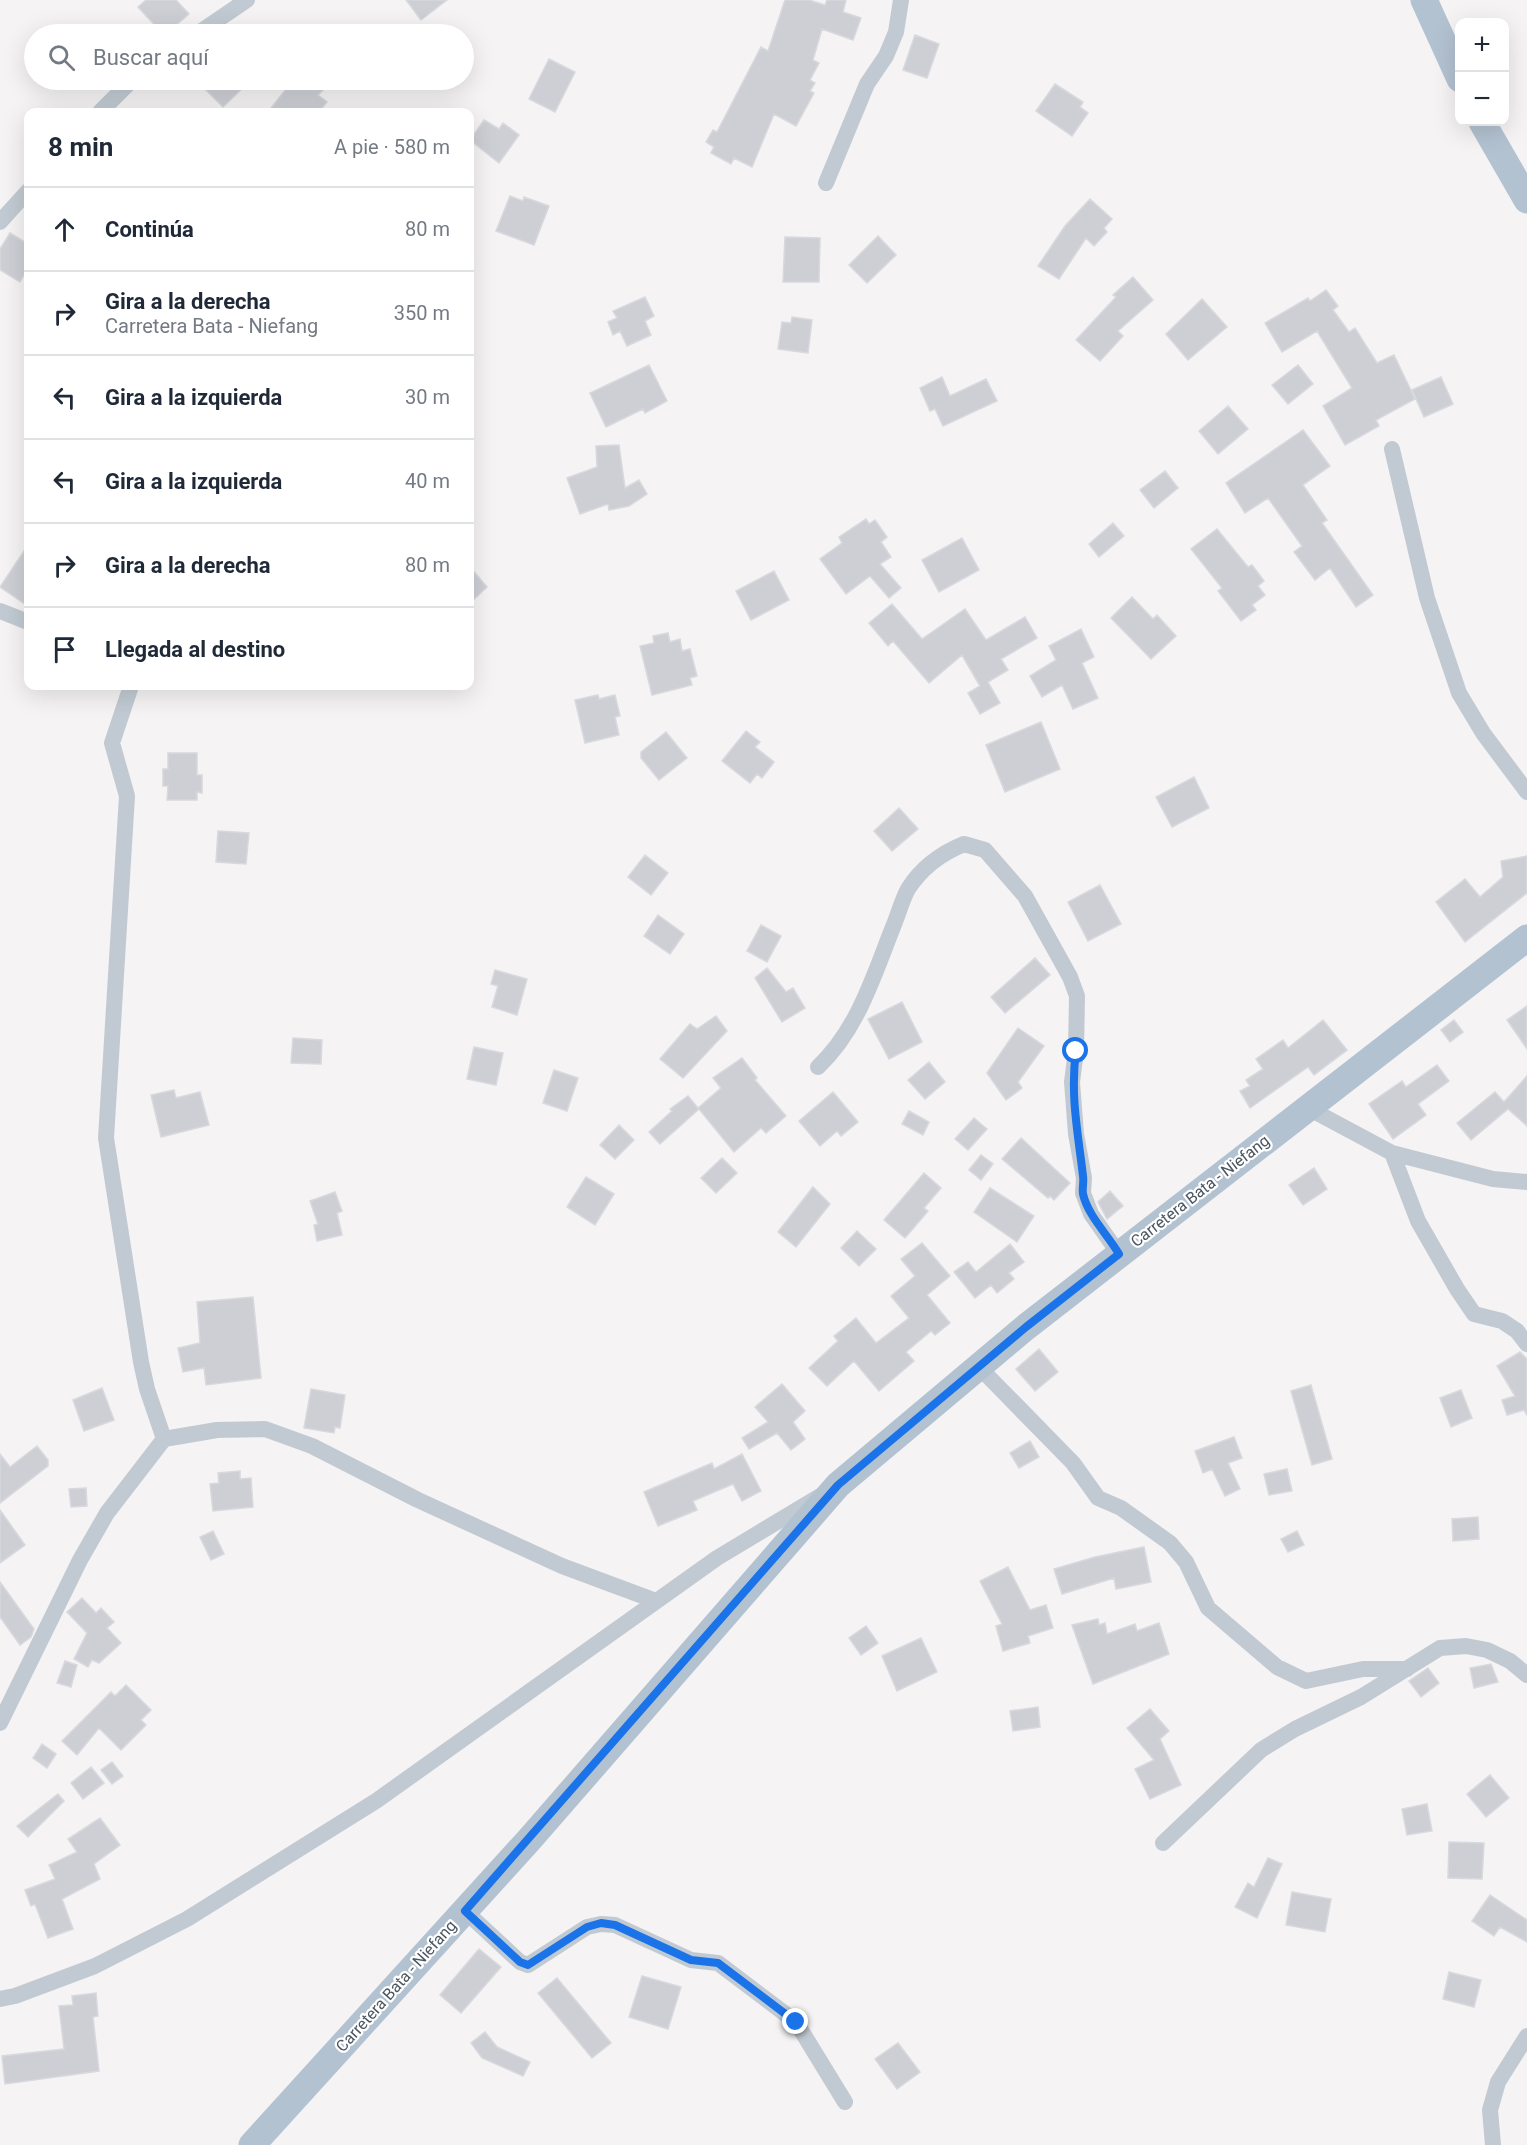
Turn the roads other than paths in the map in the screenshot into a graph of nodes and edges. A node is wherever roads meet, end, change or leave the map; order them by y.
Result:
1 (247, 0) edge
2 (901, 0) edge
3 (1424, 0) edge
4 (212, 24) edge
5 (1457, 72) edge
6 (122, 90) edge
7 (104, 108) edge
8 (1484, 126) edge
9 (826, 183) dead end
10 (24, 195) edge
11 (1527, 200) edge
12 (0, 222) edge
13 (1392, 449) dead end
14 (0, 611) edge
15 (24, 620) edge
16 (130, 690) edge
17 (1527, 792) edge
18 (1527, 938) edge
19 (818, 1067) dead end
20 (1308, 1108) junction
21 (1392, 1153) junction
22 (1527, 1182) edge
23 (1119, 1254) junction
24 (1527, 1344) edge
25 (979, 1367) junction
26 (164, 1439) junction
27 (838, 1485) junction
28 (656, 1601) junction
29 (1407, 1669) junction
30 (1527, 1675) edge
31 (0, 1723) edge
32 (1163, 1843) dead end
33 (465, 1911) junction
34 (0, 1999) edge
35 (1527, 2037) edge
36 (845, 2102) dead end
37 (252, 2145) edge
38 (1494, 2145) edge

1 - 4 street
2 - 9 street
3 - 5 main road
6 - 7 street
8 - 11 main road
10 - 12 street
13 - 17 street
14 - 15 street
16 - 26 street
18 - 20 main road, Carretera Bata - Niefang
19 - 23 street
20 - 21 street
20 - 23 main road, Carretera Bata - Niefang
21 - 22 street
21 - 24 street
23 - 25 main road, Carretera Bata - Niefang
25 - 27 main road, Carretera Bata - Niefang
25 - 29 street
26 - 28 street
26 - 31 street
27 - 28 street
27 - 33 main road, Carretera Bata - Niefang
28 - 34 street
29 - 30 street
29 - 32 street
33 - 36 street
33 - 37 main road, Carretera Bata - Niefang
35 - 38 street

